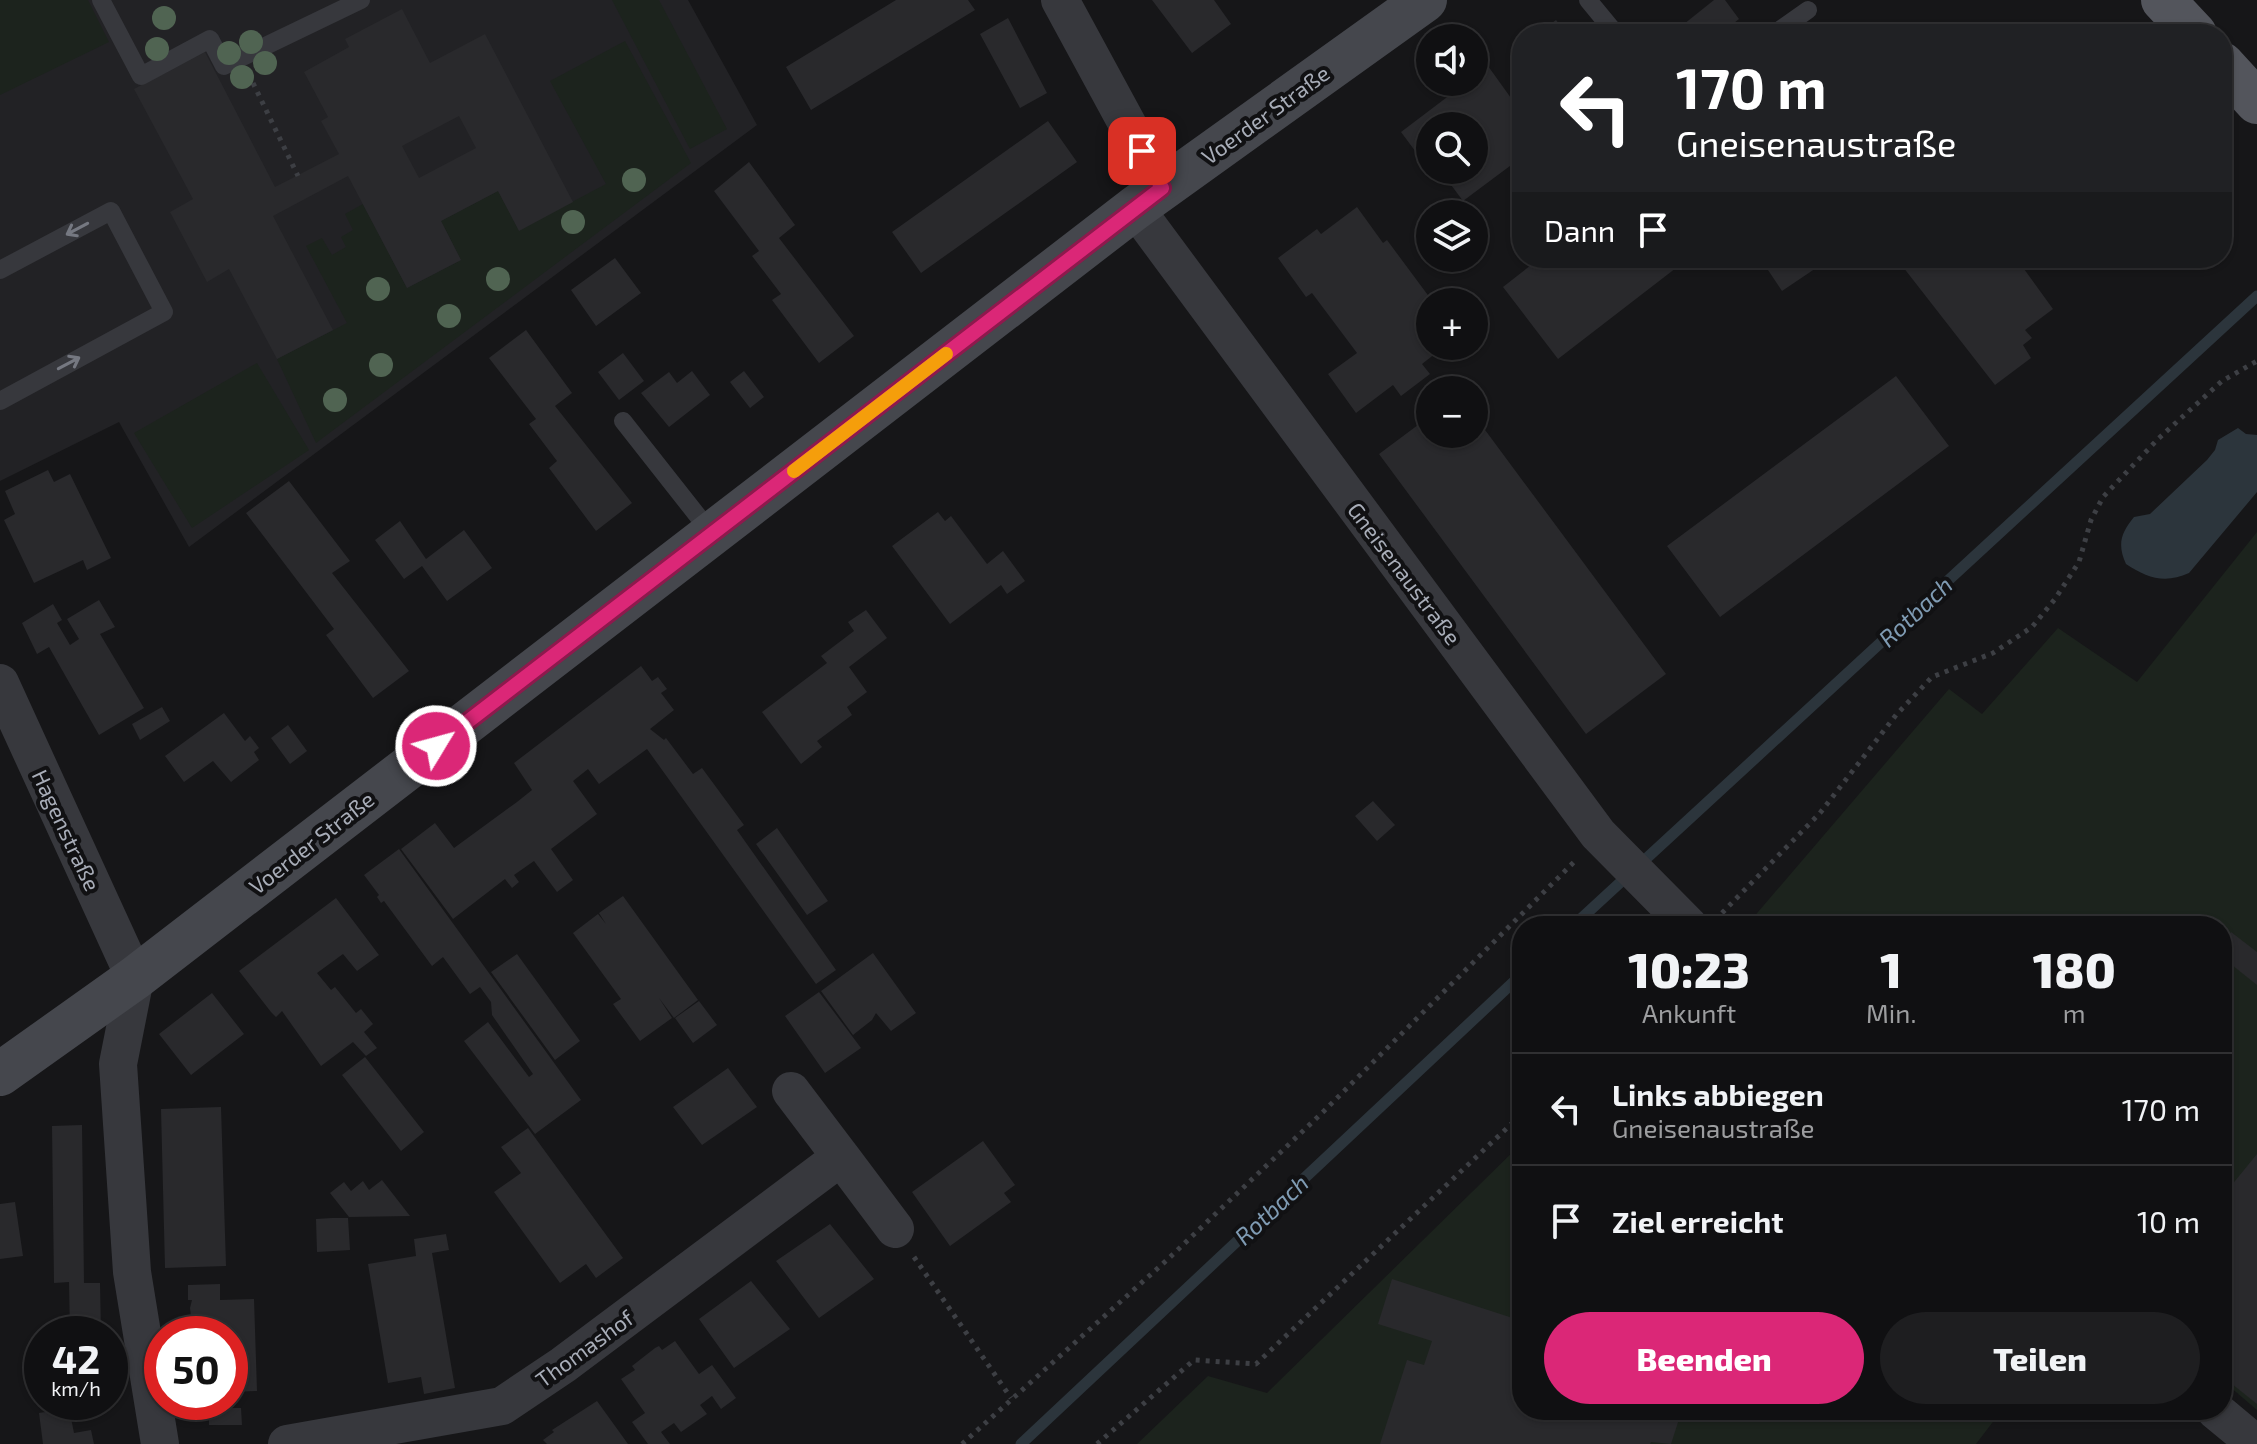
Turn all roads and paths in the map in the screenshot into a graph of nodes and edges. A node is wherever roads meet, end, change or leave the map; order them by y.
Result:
1 (101, 0) edge
2 (361, 0) edge
3 (1060, 0) edge
4 (1425, 0) edge
5 (1588, 0) edge
6 (2163, 0) edge
7 (1808, 10) dead end
8 (1608, 24) edge
9 (1788, 24) edge
10 (2186, 24) edge
11 (241, 57) junction
12 (2232, 75) edge
13 (2257, 102) edge
14 (298, 176) dead end
15 (1148, 198) junction
16 (0, 270) edge
17 (2257, 361) edge
18 (0, 401) edge
19 (623, 421) dead end
20 (712, 534) junction
21 (0, 683) edge
22 (1602, 838) junction
23 (1520, 916) edge
24 (1691, 916) edge
25 (1693, 916) edge
26 (1512, 924) edge
27 (135, 978) junction
28 (0, 1074) edge
29 (791, 1091) dead end
30 (1512, 1123) edge
31 (841, 1157) junction
32 (895, 1229) joint
33 (1011, 1398) junction
34 (2227, 1420) edge
35 (160, 1444) edge
36 (287, 1444) edge
37 (962, 1444) edge
38 (1097, 1444) edge
39 (2256, 1444) edge

1 - 11 lane
2 - 11 lane
3 - 15 street, Gneisenaustraße
4 - 15 main road, Voerder Straße
5 - 8 lane
6 - 10 main road
7 - 9 lane
11 - 14 path
12 - 13 main road
15 - 20 main road, Voerder Straße
15 - 22 street, Gneisenaustraße
18 -> 16 lane
17 - 25 path
19 - 20 lane
20 - 27 main road, Voerder Straße
21 - 27 street, Hagenstraße
22 - 23 path
22 - 24 street, Gneisenaustraße
26 - 33 path
27 - 28 main road, Voerder Straße
27 - 35 street
29 - 31 street
30 - 38 path
31 - 32 street
31 - 36 street, Thomashof
32 - 33 path
33 - 37 path
34 - 39 street

